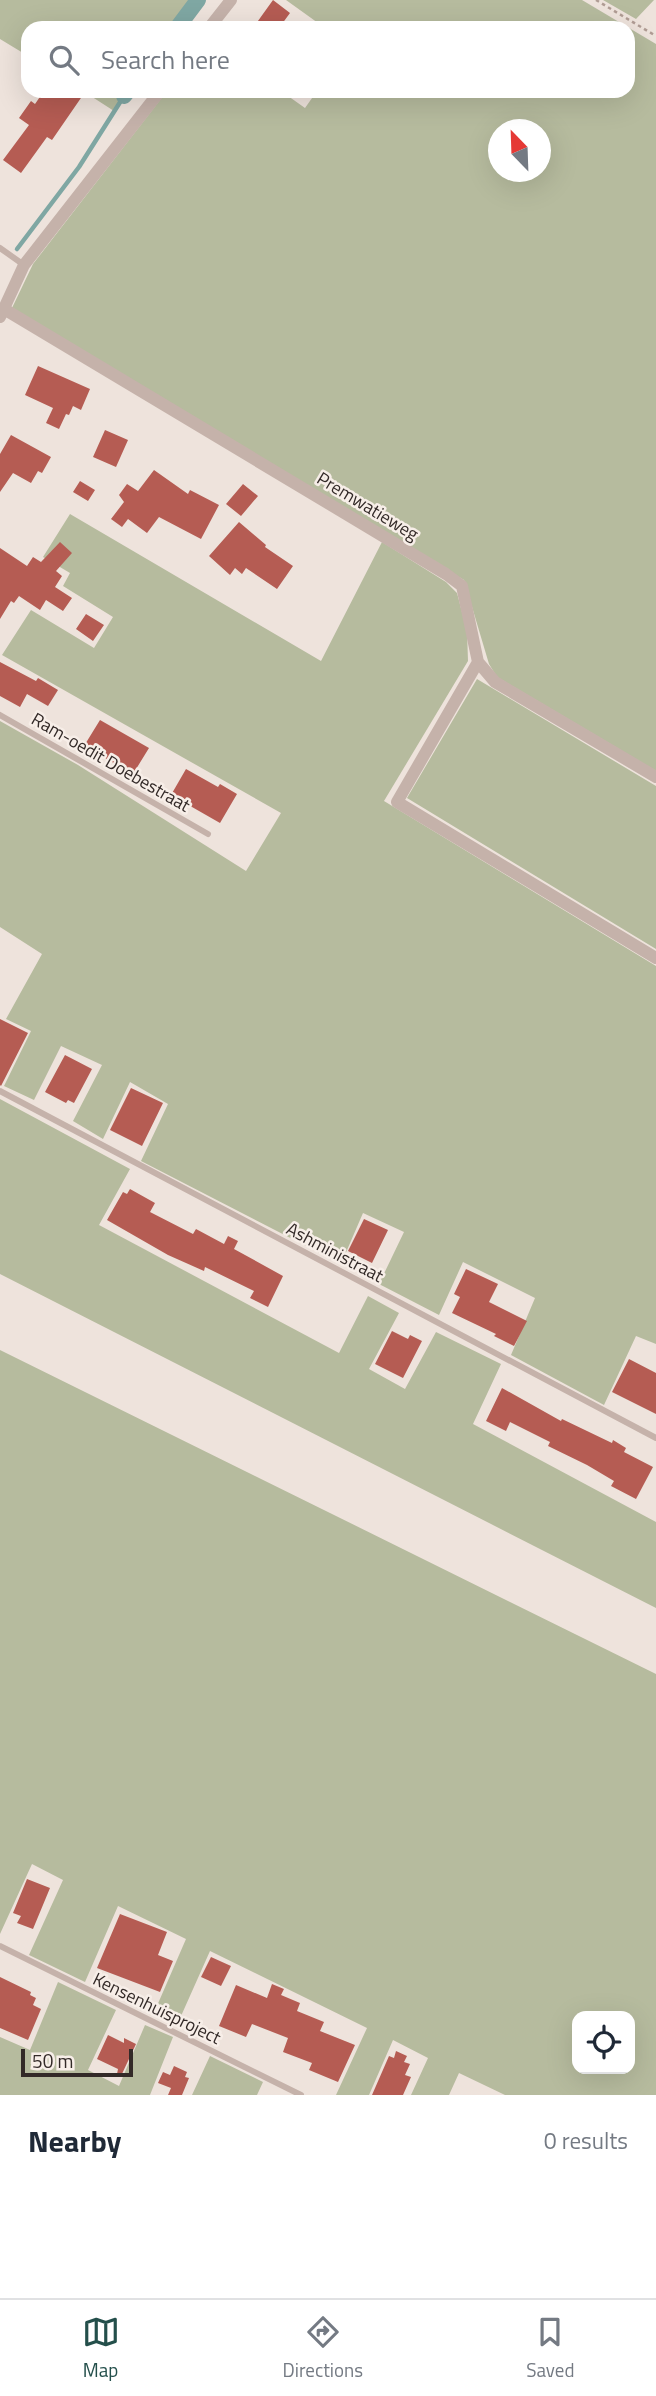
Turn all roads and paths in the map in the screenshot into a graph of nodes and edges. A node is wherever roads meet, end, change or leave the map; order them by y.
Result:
1 (231, 0) edge
2 (596, 0) edge
3 (214, 21) edge
4 (631, 21) edge
5 (635, 23) edge
6 (656, 36) edge
7 (155, 98) edge
8 (0, 248) edge
9 (24, 265) junction
10 (2, 313) edge
11 (478, 662) junction
12 (0, 715) edge
13 (656, 777) edge
14 (208, 834) dead end
15 (656, 958) edge
16 (0, 1091) edge
17 (656, 1438) edge
18 (0, 1946) edge
19 (301, 2095) edge

1 - 3 street
2 - 4 path
5 - 6 path
7 - 9 street
8 - 9 lane
9 - 10 street
10 - 11 street, Premwatieweg
11 - 13 street
11 - 15 street
12 - 14 lane, Ram-oedit Doebestraat
16 - 17 lane, Ashministraat
18 - 19 lane, Kensenhuisproject

